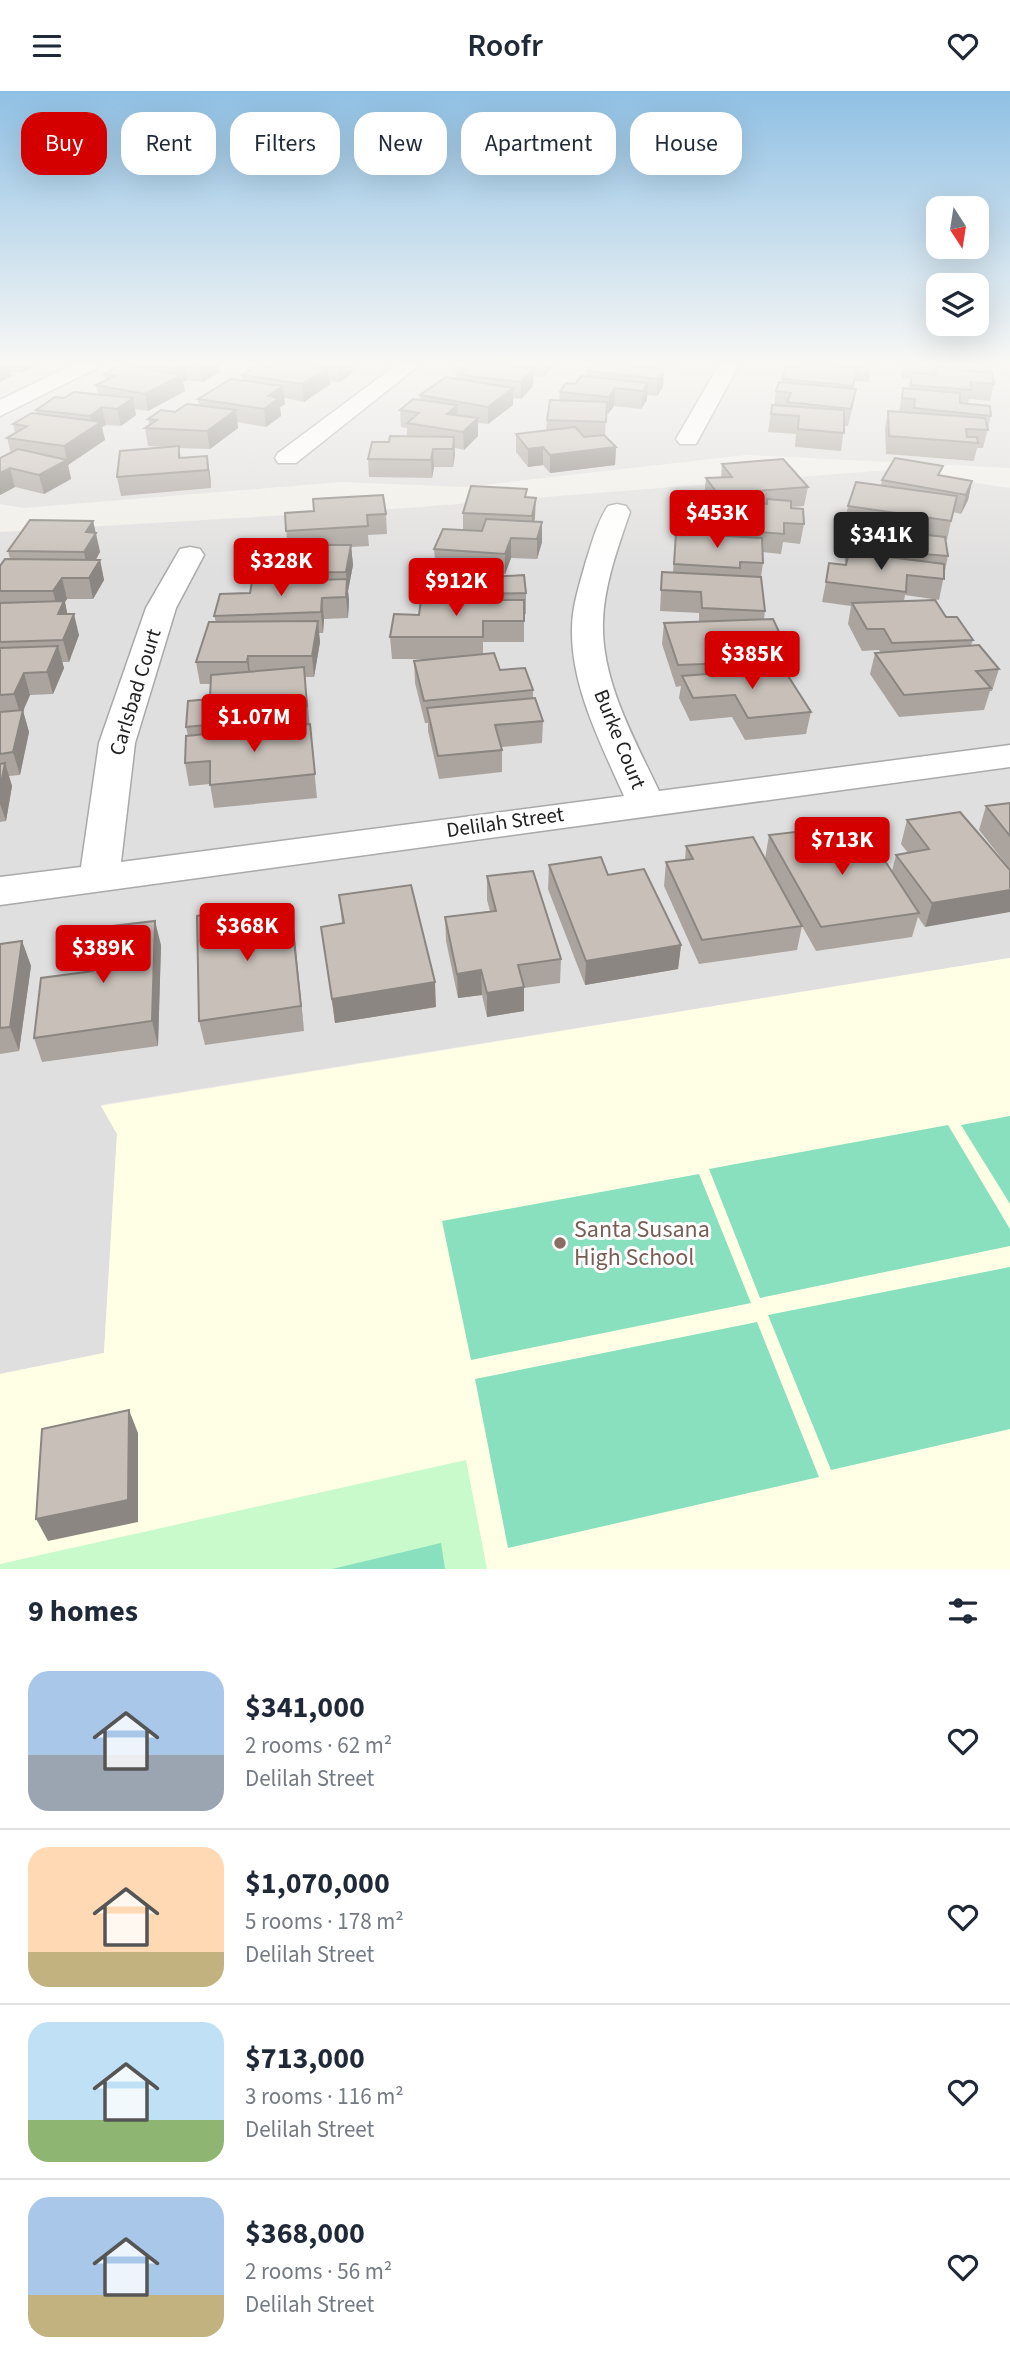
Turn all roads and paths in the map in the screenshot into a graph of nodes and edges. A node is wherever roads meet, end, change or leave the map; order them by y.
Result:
1 (322, 432) edge
2 (692, 432) edge
3 (688, 439) dead end
4 (287, 459) dead end
5 (617, 512) dead end
6 (190, 555) dead end
7 (1010, 756) edge
8 (646, 803) junction
9 (99, 878) junction
10 (0, 891) edge

1 - 4 street
2 - 3 street
5 - 8 street, Burke Court
6 - 9 street, Carlsbad Court
7 - 8 street, Delilah Street
8 - 9 street, Delilah Street
9 - 10 street, Delilah Street

